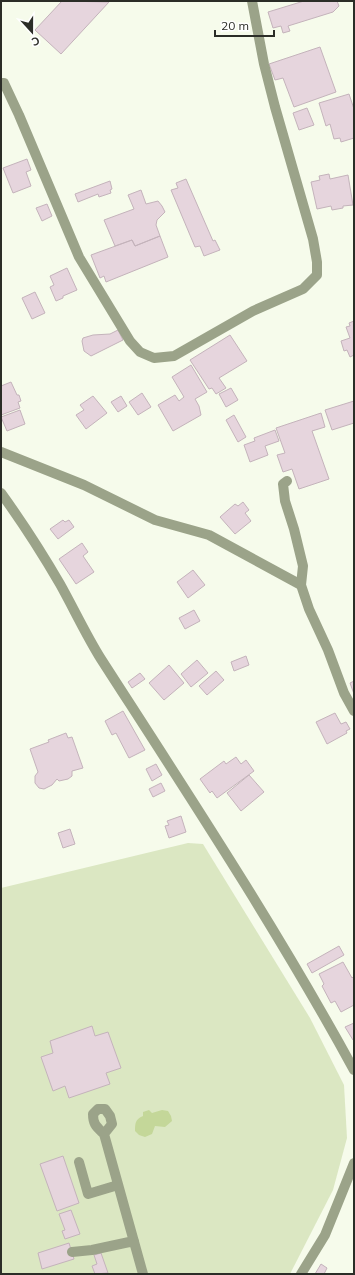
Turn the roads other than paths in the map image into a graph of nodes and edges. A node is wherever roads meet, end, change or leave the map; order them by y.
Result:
1 (252, 1) edge
2 (1, 83) edge
3 (1, 452) edge
4 (287, 482) dead end
5 (1, 493) edge
6 (301, 585) junction
7 (354, 711) edge
8 (354, 1070) edge
9 (104, 1134) dead end
10 (79, 1162) dead end
11 (354, 1163) edge
12 (118, 1185) junction
13 (134, 1241) junction
14 (72, 1252) dead end
15 (143, 1274) edge
16 (301, 1274) edge

1 - 2 street
3 - 6 street
4 - 6 street
5 - 8 street
6 - 7 street
9 - 12 street
10 - 12 street
11 - 16 street
12 - 13 street
13 - 14 street
13 - 15 street

